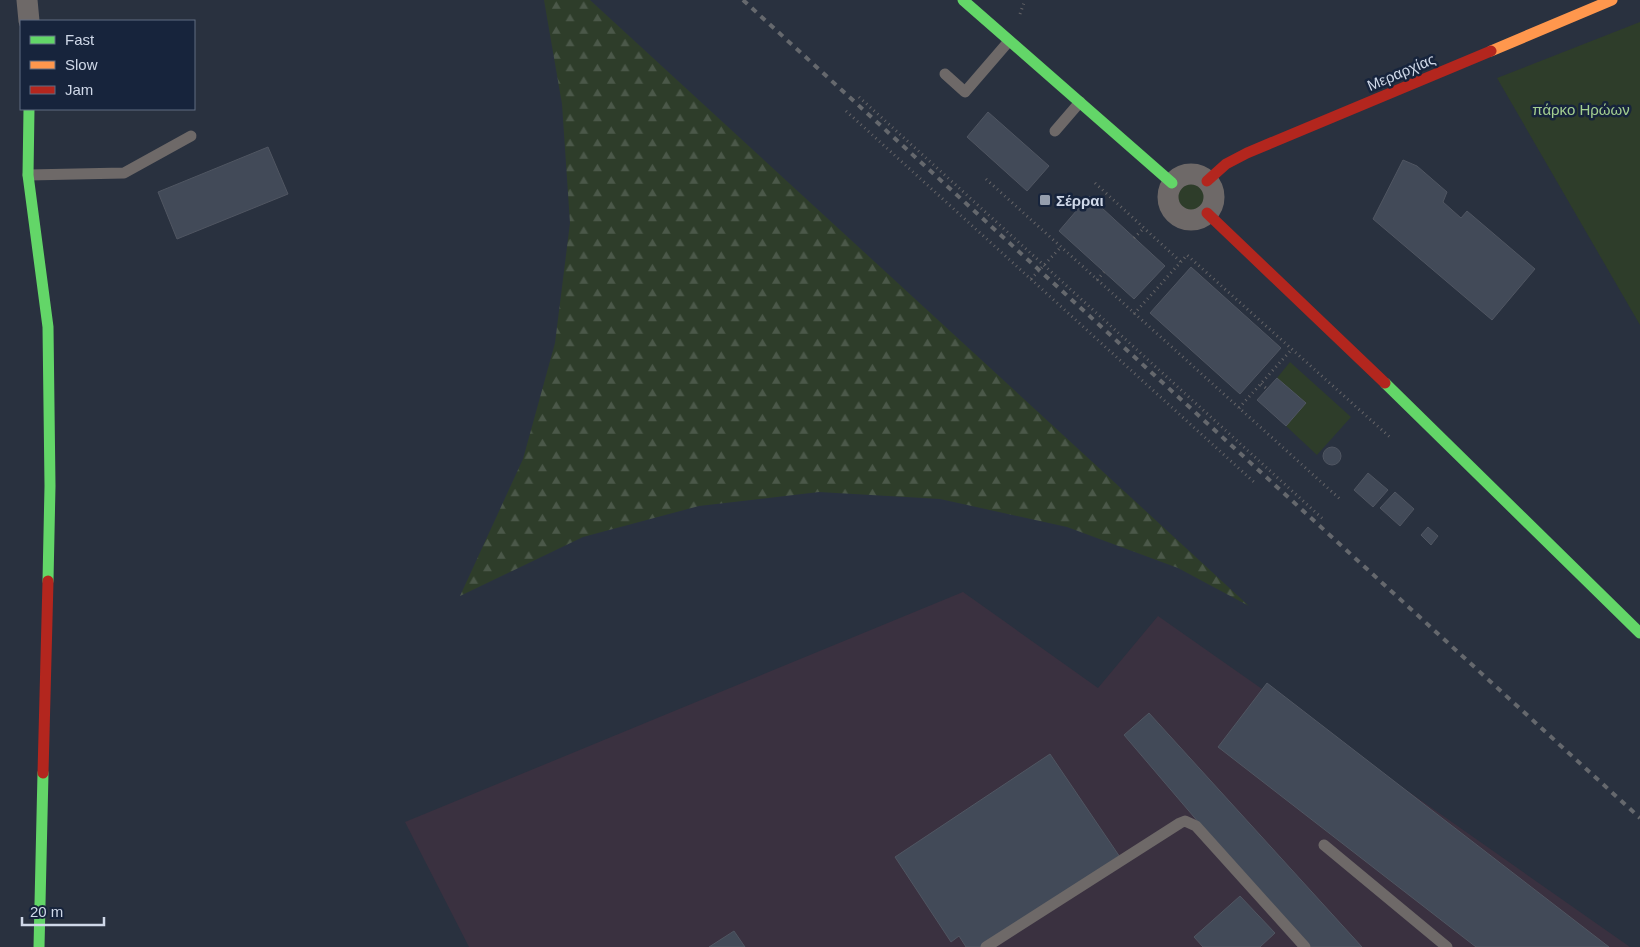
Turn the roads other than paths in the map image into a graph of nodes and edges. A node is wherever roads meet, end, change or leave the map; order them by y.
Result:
1 (27, 0) edge
2 (963, 0) edge
3 (1612, 0) edge
4 (29, 20) edge
5 (1009, 41) junction
6 (944, 74) dead end
7 (1080, 102) junction
8 (29, 110) edge
9 (1055, 131) dead end
10 (191, 136) dead end
11 (28, 175) junction
12 (1207, 180) junction
13 (1172, 183) junction
14 (1207, 213) junction
15 (1640, 632) edge
16 (1324, 845) dead end
17 (39, 947) edge
18 (986, 947) edge
19 (1305, 947) edge
20 (1447, 947) edge

1 - 4 street
2 - 5 street
3 - 12 street, Μεραρχίας
5 - 6 lane
5 - 7 street
7 - 9 lane
7 - 13 street
8 - 11 street
10 - 11 lane
11 - 17 street
12 - 13 street
12 - 14 street
13 - 14 street
14 - 15 street
16 - 20 lane
18 - 19 lane

